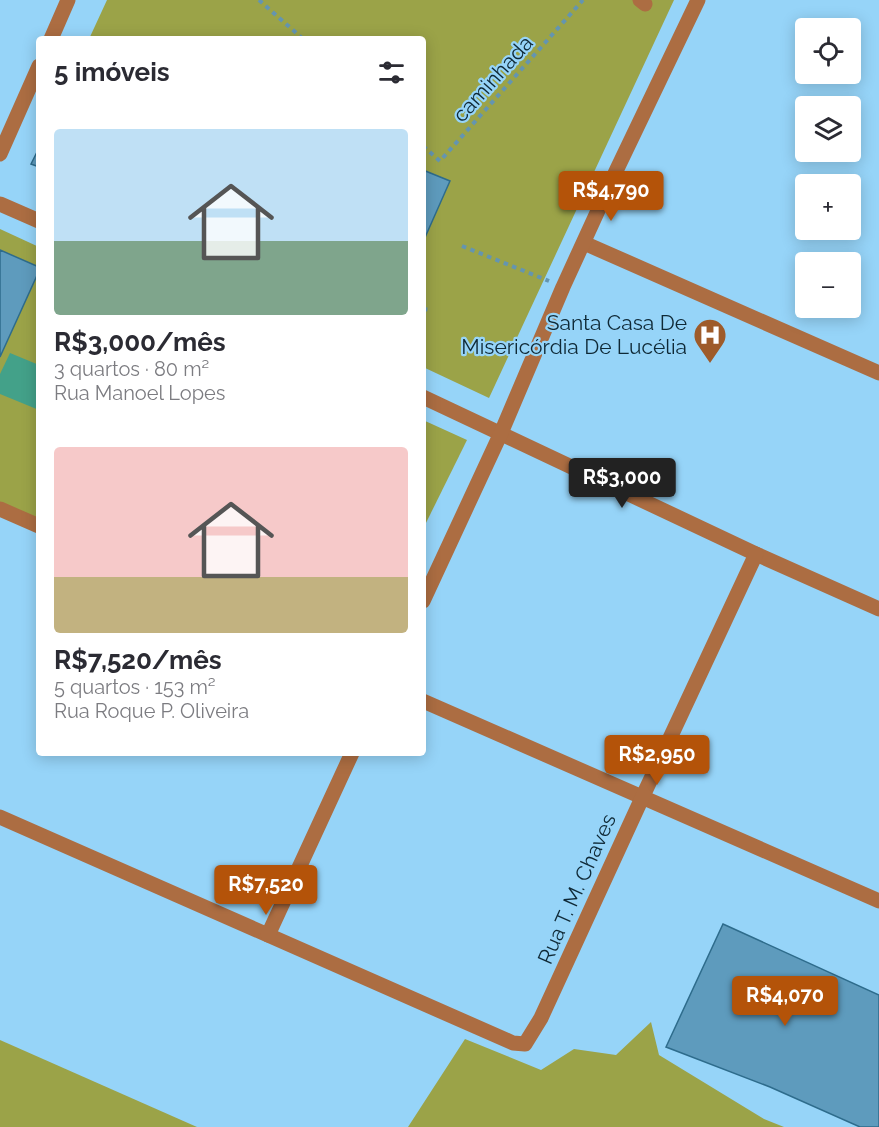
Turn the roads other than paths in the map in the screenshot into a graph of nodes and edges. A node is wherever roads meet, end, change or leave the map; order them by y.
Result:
1 (68, 0) edge
2 (698, 0) edge
3 (52, 36) edge
4 (36, 73) edge
5 (0, 154) edge
6 (0, 204) edge
7 (36, 220) edge
8 (584, 243) junction
9 (879, 373) edge
10 (426, 397) edge
11 (501, 433) junction
12 (0, 508) edge
13 (36, 525) edge
14 (756, 554) junction
15 (426, 595) edge
16 (879, 609) edge
17 (426, 702) edge
18 (351, 756) edge
19 (642, 798) junction
20 (0, 817) edge
21 (879, 901) edge
22 (268, 935) junction

1 - 3 street
2 - 8 street
4 - 5 street
6 - 7 street
8 - 9 street
8 - 11 street
10 - 11 street
11 - 14 street
11 - 15 street
12 - 13 street
14 - 16 street
14 - 19 street, Rua T. M. Chaves
17 - 19 street
18 - 22 street
19 - 21 street
19 - 22 street, Rua T. M. Chaves
20 - 22 street

